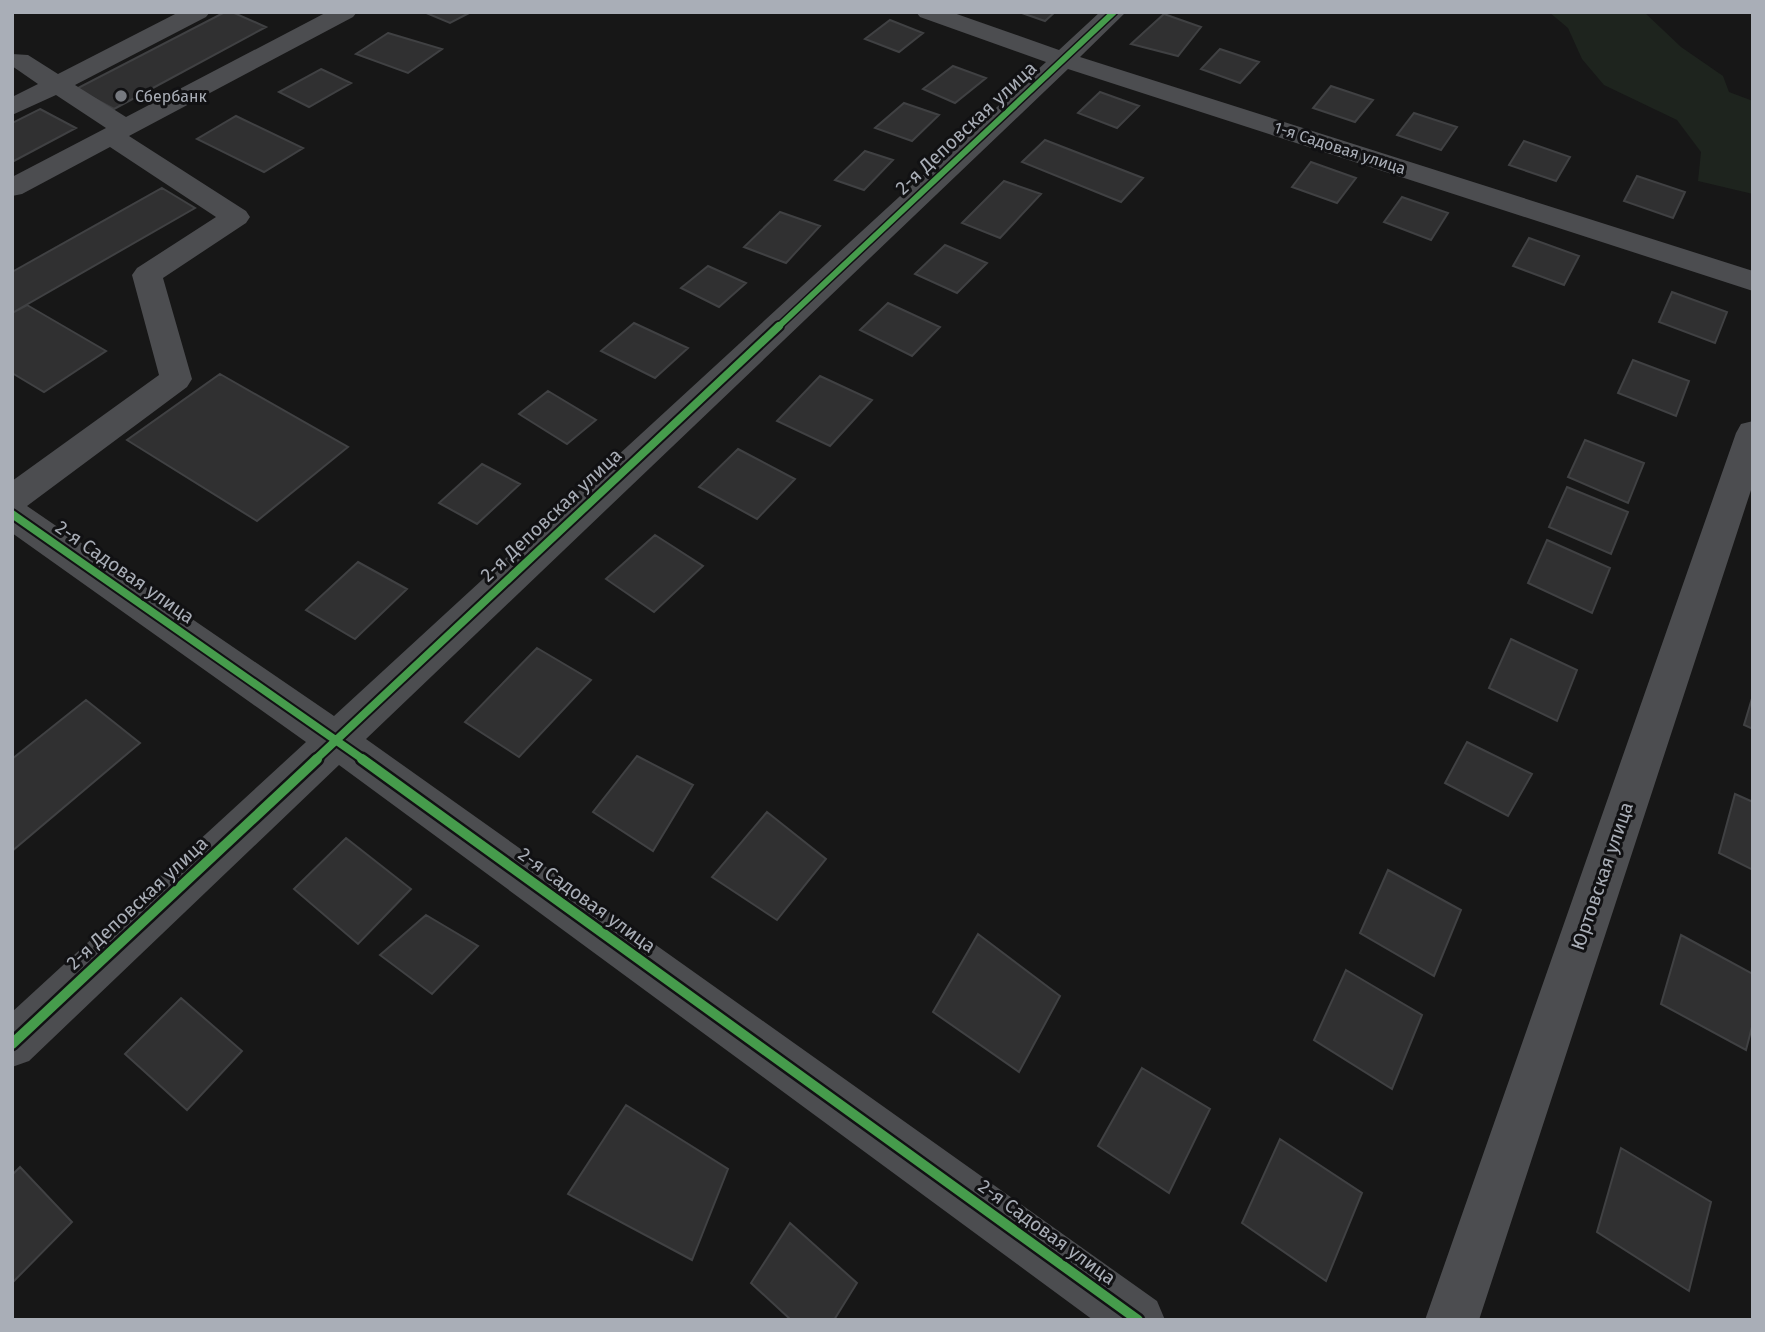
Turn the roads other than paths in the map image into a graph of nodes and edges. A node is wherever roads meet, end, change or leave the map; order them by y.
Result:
1 (198, 12) edge
2 (345, 12) edge
3 (928, 12) edge
4 (1114, 12) edge
5 (291, 18) dead end
6 (315, 28) junction
7 (19, 60) dead end
8 (1065, 60) junction
9 (56, 85) junction
10 (12, 107) edge
11 (119, 133) junction
12 (12, 188) edge
13 (1753, 281) edge
14 (1753, 433) edge
15 (12, 499) edge
16 (12, 514) edge
17 (336, 740) junction
18 (12, 1044) edge
19 (1138, 1320) edge
20 (1451, 1320) edge

1 - 9 street
2 - 6 street
3 - 8 street, 1-я Садовая улица
4 - 8 street, 2-я Деповская улица
5 - 6 street
6 - 11 street
7 - 9 street
8 - 13 street, 1-я Садовая улица
8 - 17 street, 2-я Деповская улица
9 - 10 street
9 - 11 street
11 - 12 street
11 - 15 street
14 - 20 street, Юртовская улица
16 - 17 street, 2-я Садовая улица
17 - 18 street, 2-я Деповская улица
17 - 19 street, 2-я Садовая улица

